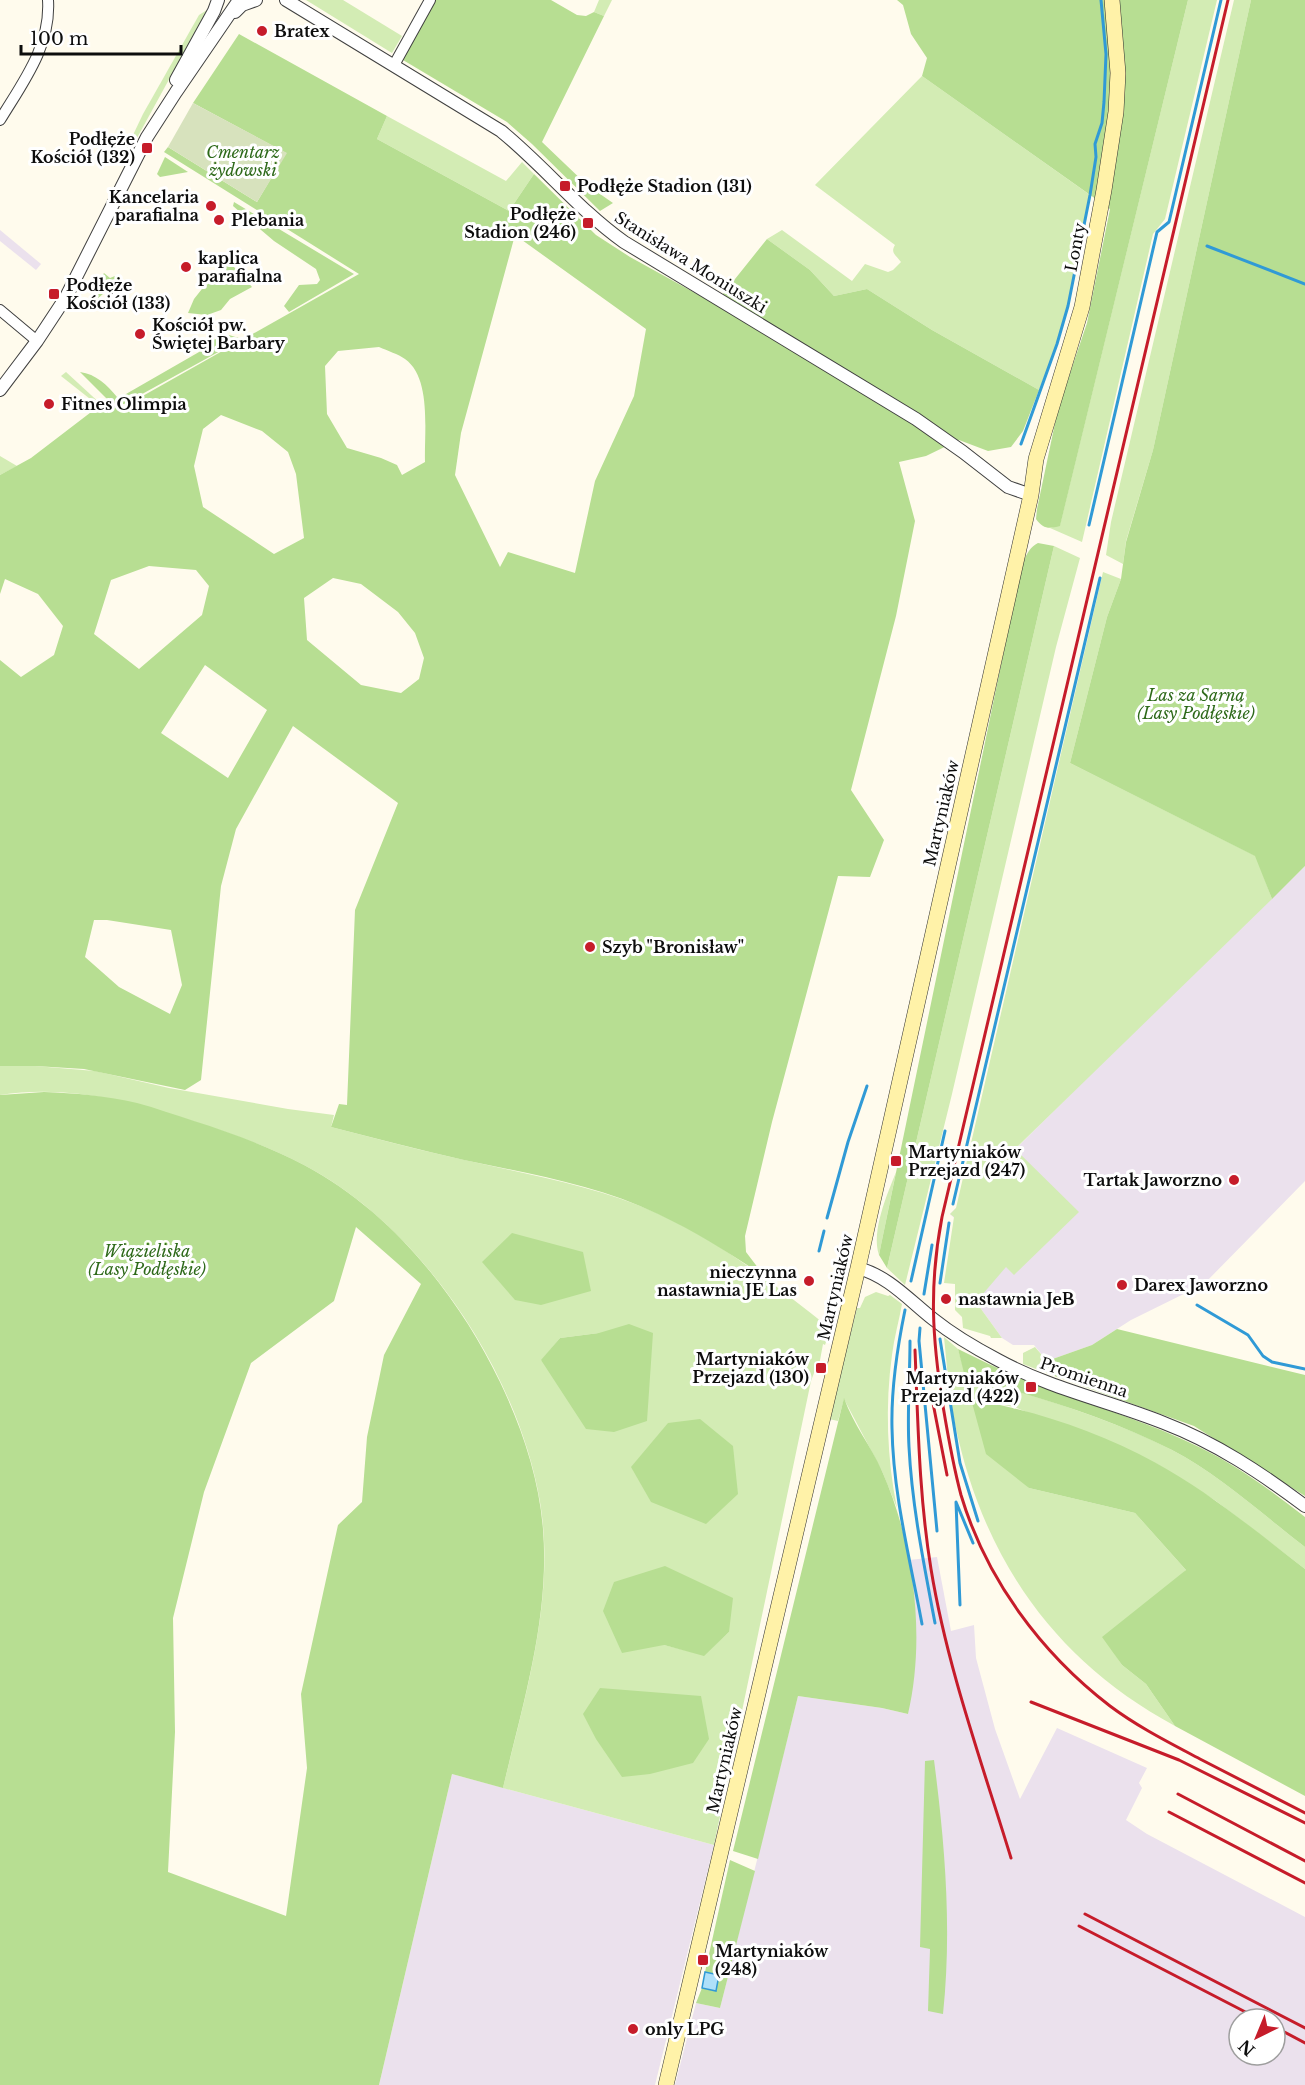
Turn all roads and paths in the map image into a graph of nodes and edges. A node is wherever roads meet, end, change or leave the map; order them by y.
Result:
1 (48, 0) edge
2 (239, 0) edge
3 (256, 0) edge
4 (286, 0) edge
5 (430, 0) edge
6 (1112, 0) edge
7 (217, 4) edge
8 (227, 19) junction
9 (394, 65) junction
10 (0, 120) edge
11 (147, 138) junction
12 (0, 310) edge
13 (37, 341) junction
14 (0, 390) edge
15 (1031, 495) junction
16 (858, 1268) junction
17 (1305, 1506) edge
18 (666, 2085) edge

1 - 10 street
2 - 8 street
3 - 8 street
4 - 9 street, Stanisława Moniuszki
5 - 9 street
6 - 15 main road, Lonty
7 - 11 street
8 - 11 street
9 - 15 street, Stanisława Moniuszki
11 - 13 street
12 - 13 street
13 - 14 street
15 - 16 main road, Martyniaków
16 - 17 street, Promienna
16 - 18 main road, Martyniaków

